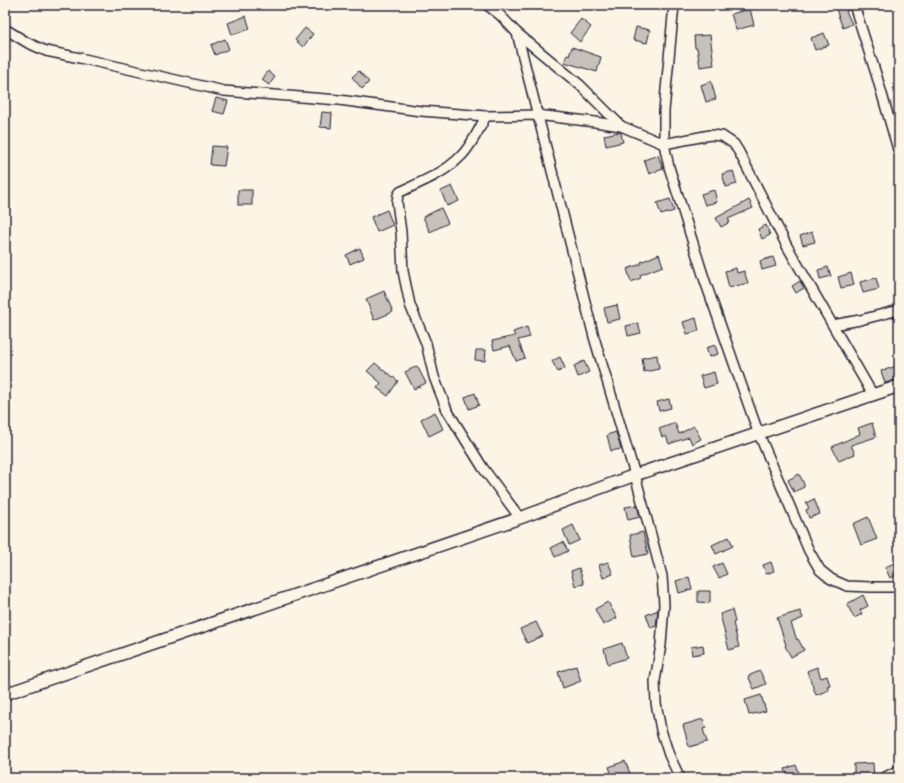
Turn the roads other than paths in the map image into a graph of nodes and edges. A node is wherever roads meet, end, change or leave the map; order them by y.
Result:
1 (486, 5) edge
2 (674, 5) edge
3 (854, 5) edge
4 (5, 29) edge
5 (517, 33) junction
6 (537, 115) junction
7 (486, 116) junction
8 (621, 126) junction
9 (896, 135) edge
10 (664, 144) junction
11 (899, 153) edge
12 (899, 310) edge
13 (833, 326) junction
14 (899, 386) edge
15 (873, 395) junction
16 (758, 432) junction
17 (635, 475) junction
18 (520, 518) junction
19 (899, 586) edge
20 (5, 694) edge
21 (899, 770) edge
22 (680, 778) edge
23 (883, 778) edge

1 - 5 street
2 - 10 street
3 - 9 street
4 - 7 street
5 - 6 street
5 - 8 street
6 - 7 street
6 - 8 street
6 - 17 street
7 - 18 street
8 - 10 street
9 - 11 street
10 - 13 street
10 - 16 street
12 - 13 street
13 - 15 street
14 - 15 street
15 - 16 street
16 - 17 street
16 - 19 street
17 - 18 street
17 - 22 street
18 - 20 street
21 - 23 street

